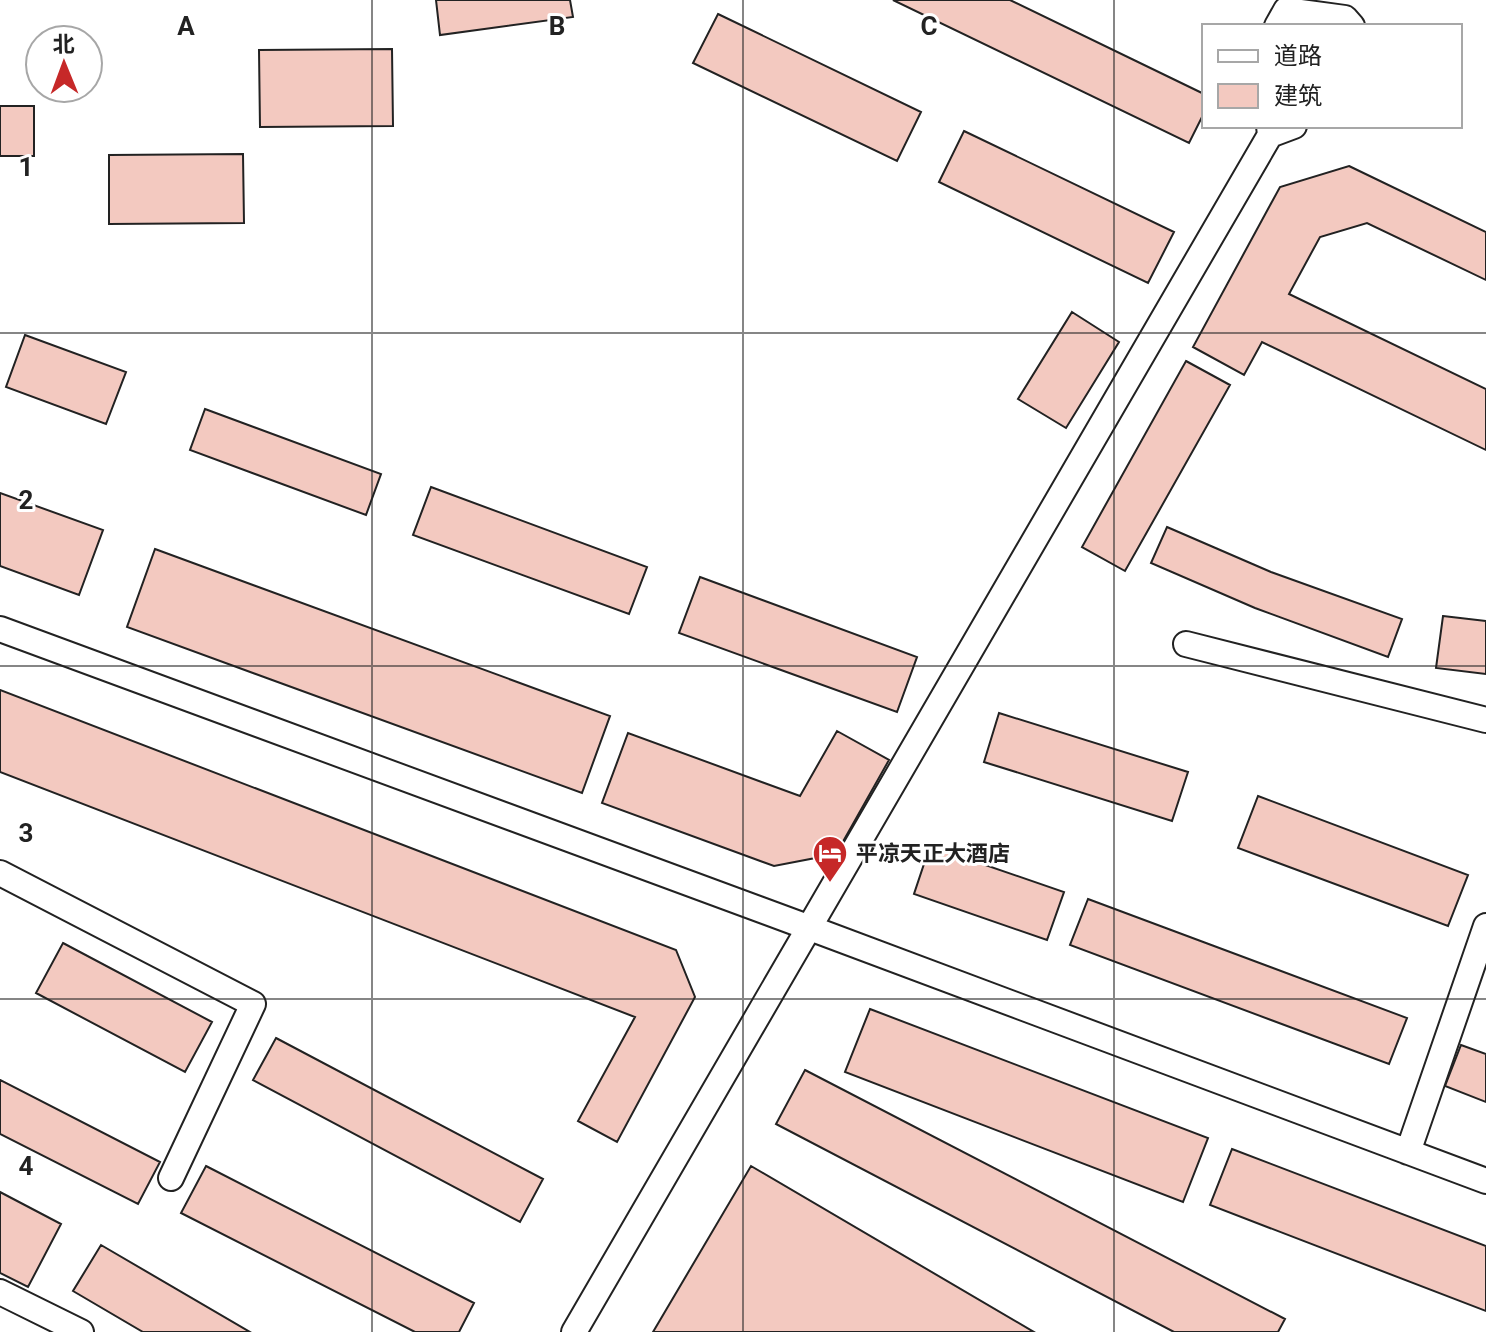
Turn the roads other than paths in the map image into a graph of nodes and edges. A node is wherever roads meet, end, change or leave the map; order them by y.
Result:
1 (1350, 15) edge
2 (1278, 24) edge
3 (1269, 130) edge
4 (0, 629) edge
5 (1186, 644) dead end
6 (1486, 720) edge
7 (0, 873) edge
8 (1486, 926) edge
9 (810, 928) junction
10 (1408, 1152) junction
11 (171, 1178) dead end
12 (1486, 1181) edge
13 (0, 1292) edge
14 (81, 1332) edge
15 (574, 1332) edge

1 - 2 street
3 - 9 street
4 - 9 street
5 - 6 street
7 - 11 street
8 - 10 street
9 - 10 street
9 - 15 street
10 - 12 street
13 - 14 street

